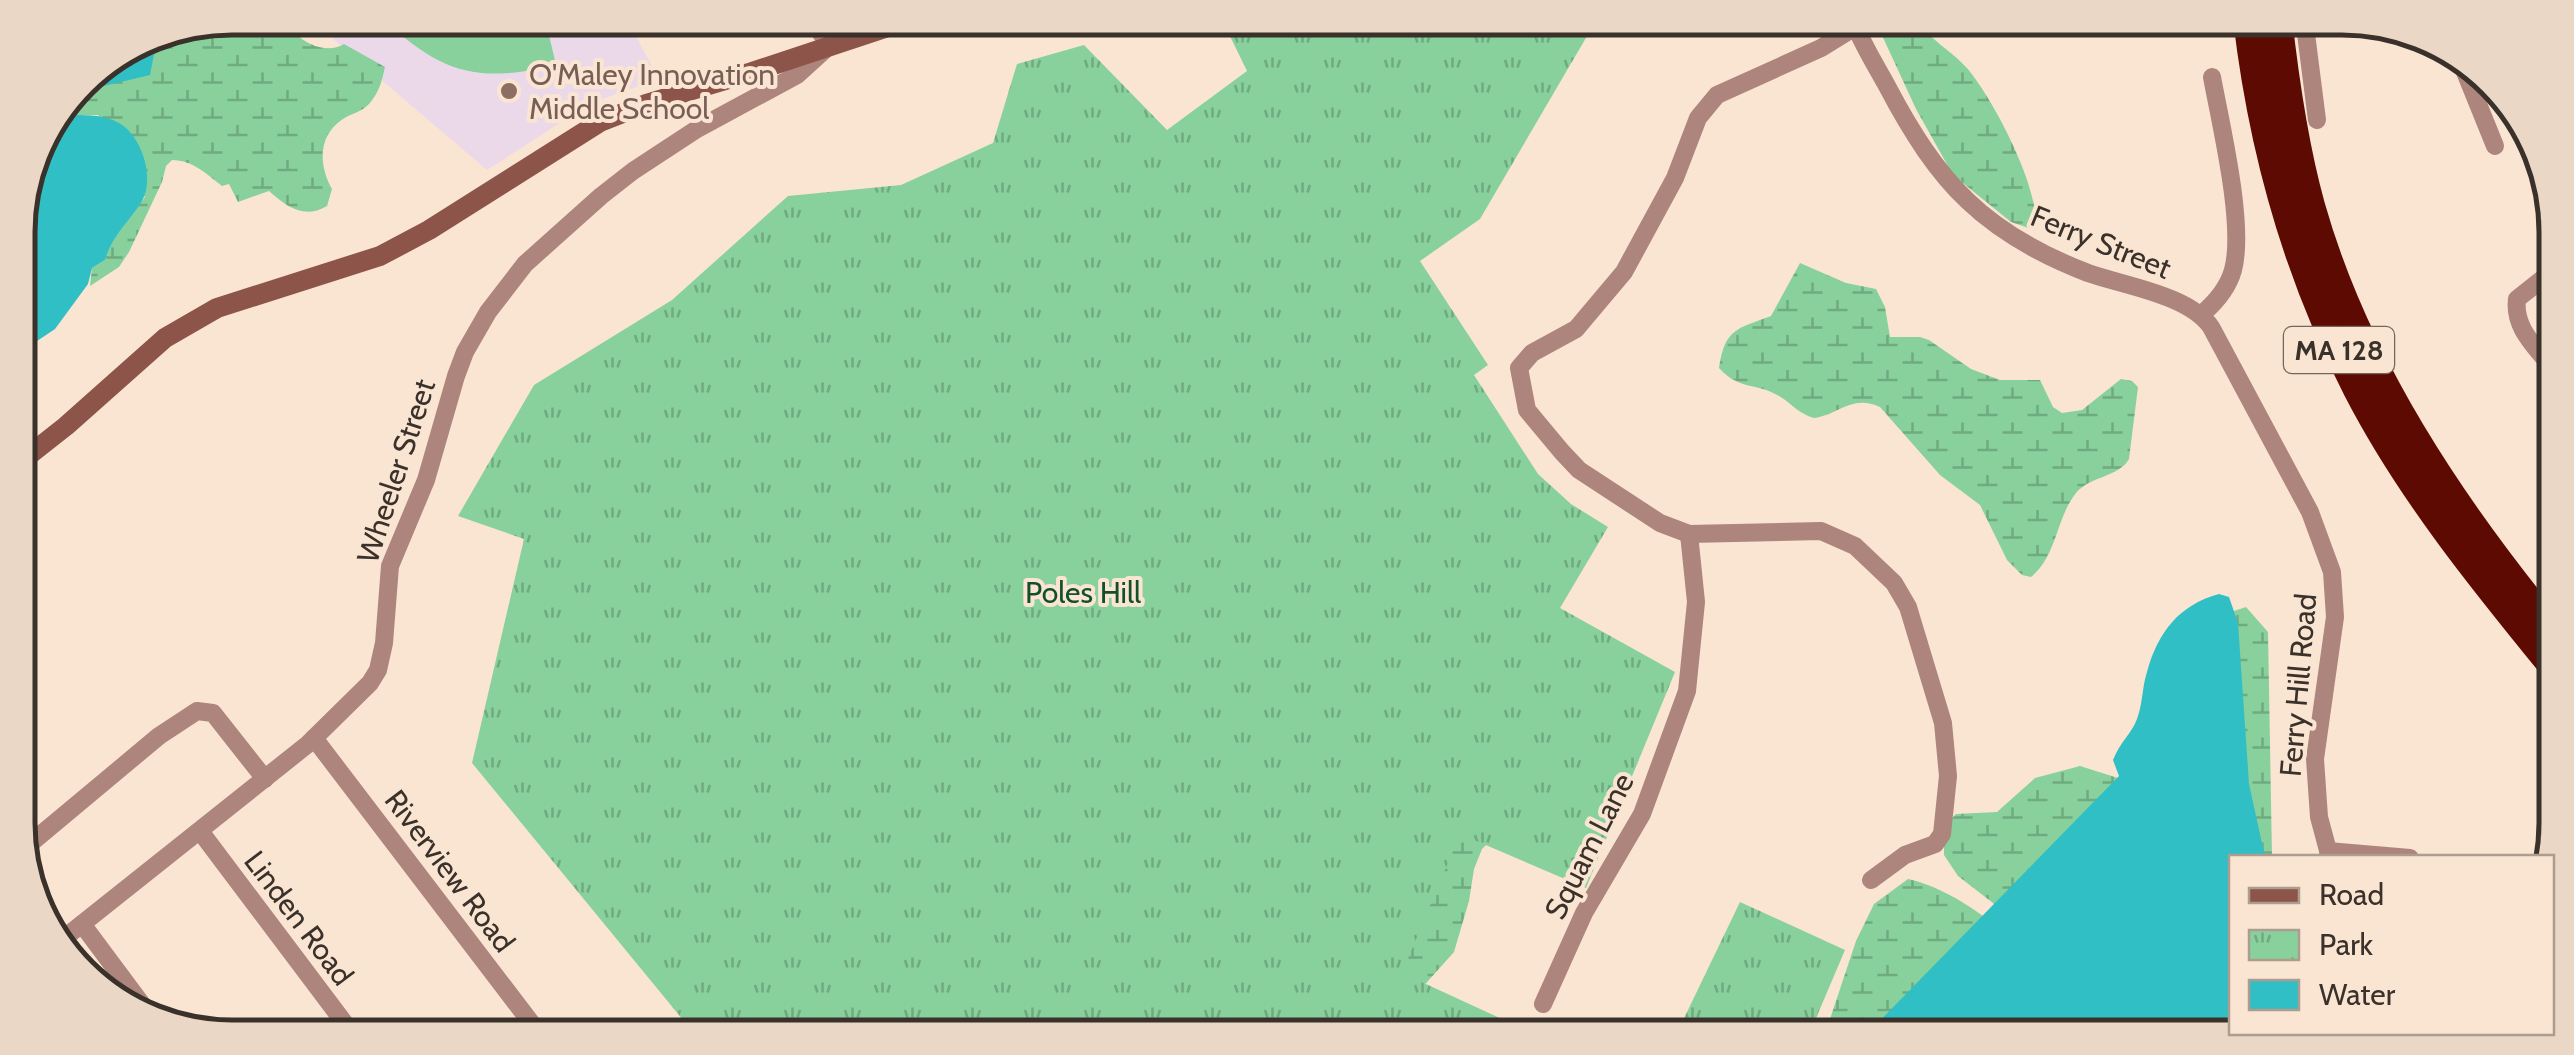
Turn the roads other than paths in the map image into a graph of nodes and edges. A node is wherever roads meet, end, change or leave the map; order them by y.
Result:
1 (824, 35) edge
2 (861, 35) edge
3 (1838, 35) edge
4 (1861, 35) edge
5 (2251, 35) edge
6 (2279, 35) edge
7 (2306, 35) edge
8 (830, 45) junction
9 (2212, 77) dead end
10 (2469, 82) edge
11 (2316, 120) dead end
12 (2495, 146) dead end
13 (2539, 281) edge
14 (2202, 314) junction
15 (2539, 352) edge
16 (35, 450) edge
17 (1689, 534) junction
18 (2539, 625) edge
19 (2539, 627) edge
20 (314, 738) junction
21 (265, 778) junction
22 (200, 831) junction
23 (35, 839) edge
24 (2329, 854) edge
25 (1871, 880) dead end
26 (82, 924) junction
27 (69, 934) edge
28 (134, 993) edge
29 (1543, 1004) dead end
30 (342, 1020) edge
31 (528, 1020) edge

1 - 8 street
2 - 8 main road
3 - 17 street
4 - 14 street, Ferry Street
5 - 19 highway, MA 128
6 - 18 highway, MA 128
7 - 11 street
8 - 16 main road
8 - 20 street, Wheeler Street
9 - 14 street
10 - 12 street
13 - 15 street
14 - 24 street, Ferry Hill Road
17 - 25 street
17 - 29 street, Squam Lane
20 - 21 street, Wheeler Street
20 - 31 street, Riverview Road
21 - 22 street, Wheeler Street
21 - 23 street
22 - 26 street, Wheeler Street
22 - 30 street, Linden Road
26 - 27 street, Wheeler Street
26 - 28 street

